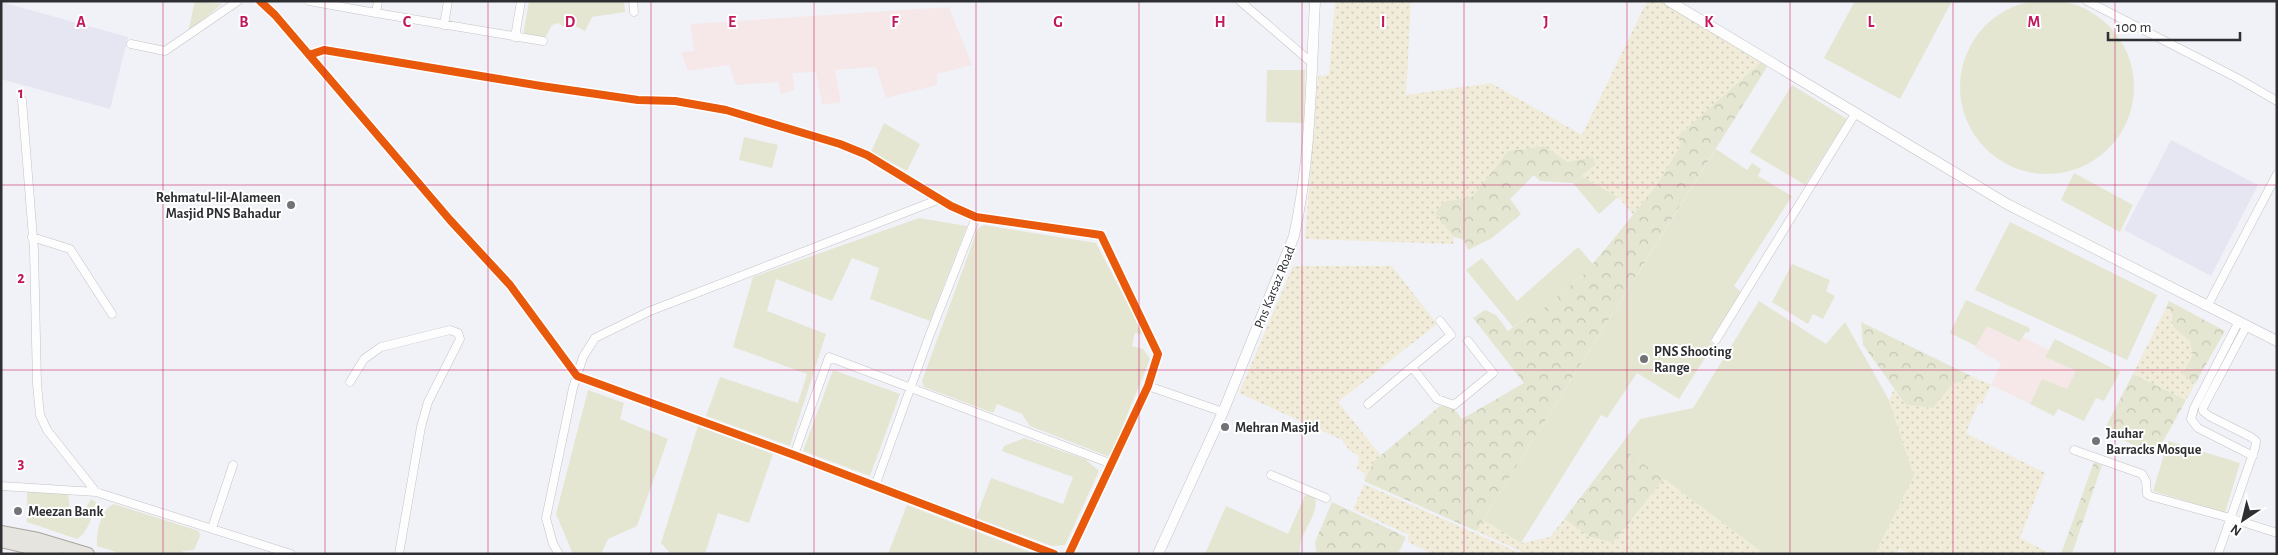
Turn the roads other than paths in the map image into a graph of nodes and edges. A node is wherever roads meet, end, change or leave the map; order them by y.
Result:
1 (238, 1) edge
2 (260, 1) edge
3 (309, 1) edge
4 (378, 1) edge
5 (448, 1) edge
6 (521, 1) edge
7 (633, 1) edge
8 (1240, 1) edge
9 (1315, 1) edge
10 (1669, 1) edge
11 (2087, 1) edge
12 (634, 12) dead end
13 (376, 13) junction
14 (444, 25) junction
15 (514, 37) junction
16 (543, 41) dead end
17 (131, 44) dead end
18 (309, 55) junction
19 (1312, 62) junction
20 (22, 100) dead end
21 (2277, 101) edge
22 (1855, 114) junction
23 (2277, 174) edge
24 (940, 199) junction
25 (976, 217) junction
26 (32, 237) junction
27 (2208, 305) junction
28 (112, 314) dead end
29 (1440, 321) dead end
30 (2243, 323) junction
31 (1716, 340) dead end
32 (1468, 341) dead end
33 (2277, 341) edge
34 (1412, 367) junction
35 (577, 376) junction
36 (350, 382) dead end
37 (1148, 386) junction
38 (910, 388) junction
39 (1368, 404) dead end
40 (1223, 412) junction
41 (2074, 450) dead end
42 (794, 455) junction
43 (2253, 456) junction
44 (233, 464) dead end
45 (1112, 464) junction
46 (1271, 475) dead end
47 (1, 486) edge
48 (875, 486) junction
49 (96, 492) junction
50 (1326, 498) dead end
51 (2230, 518) junction
52 (212, 528) junction
53 (1, 532) edge
54 (2277, 533) edge
55 (1, 541) edge
56 (52, 553) edge
57 (88, 554) edge
58 (291, 554) edge
59 (399, 554) edge
60 (560, 554) edge
61 (1054, 554) edge
62 (1069, 554) edge
63 (1158, 554) edge
64 (2218, 554) edge

1 - 17 street
2 - 18 street
3 - 13 street
4 - 13 street
5 - 14 street
6 - 15 street
7 - 12 street
8 - 19 street
9 - 19 street, Pns Karsaz Road
10 - 22 street
11 - 21 street
13 - 14 street
14 - 15 street
15 - 16 street
18 - 24 street
18 - 35 street
19 - 40 street, Pns Karsaz Road
20 - 26 street
22 - 27 street
22 - 31 street
23 - 27 street
24 - 25 street
24 - 35 street
25 - 37 street
25 - 38 street
26 - 28 street
26 - 49 street
27 - 30 street
29 - 34 street
30 - 33 street
30 - 43 street
30 - 43 street
32 - 34 street
34 - 39 street
35 - 42 street
35 - 60 street
36 - 59 street
37 - 40 street
37 - 45 street
38 - 42 street
38 - 45 street
38 - 48 street
40 - 63 street, Pns Karsaz Road
41 - 51 street
42 - 48 street
43 - 51 street
44 - 52 street
45 - 62 street
46 - 50 street
47 - 49 street
48 - 61 street
49 - 52 street
51 - 54 street
51 - 64 street
52 - 58 street
53 - 57 main road
55 - 56 main road

